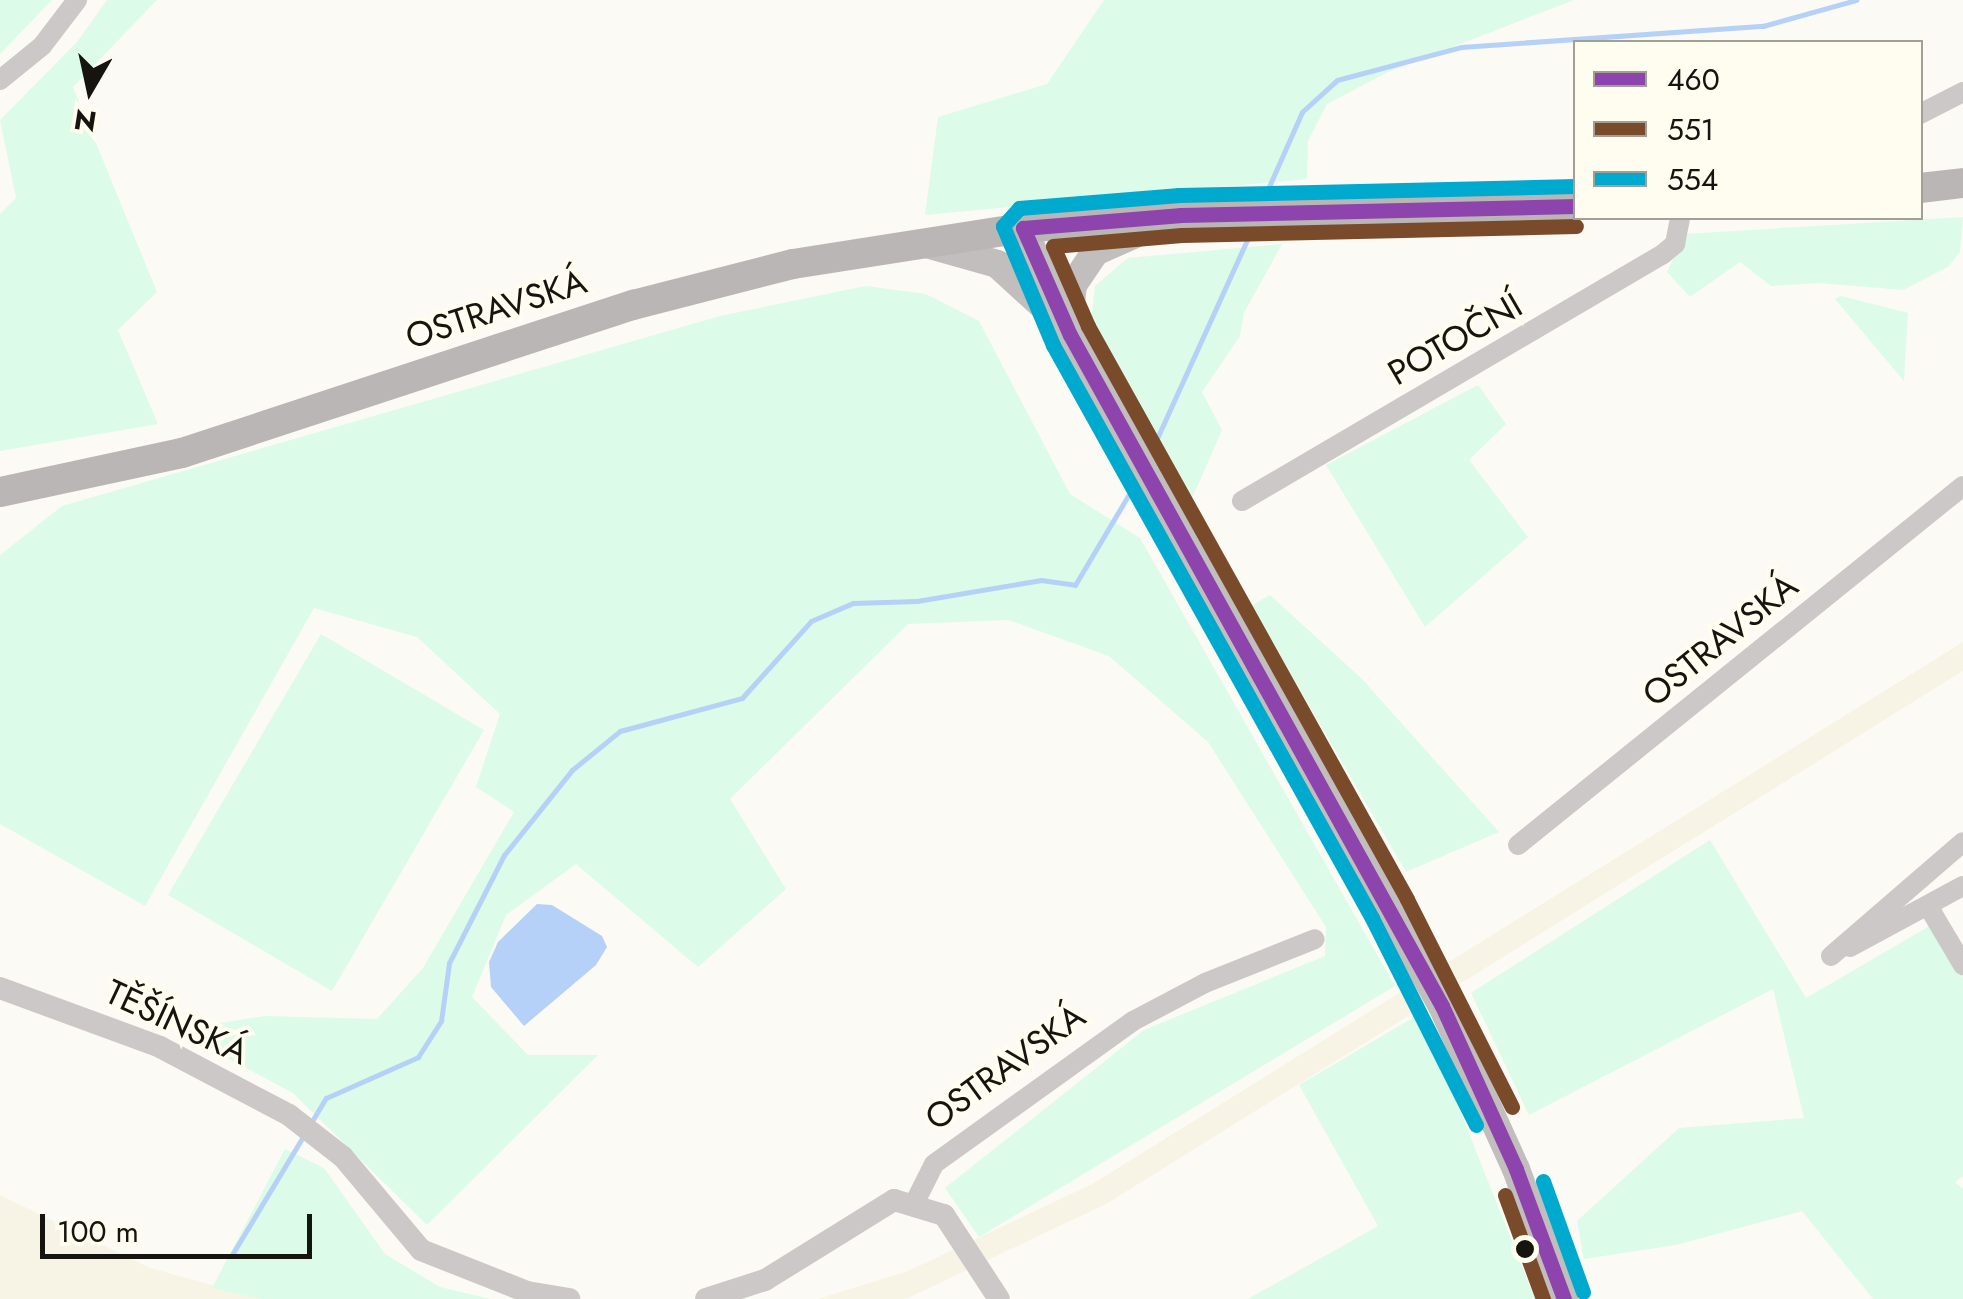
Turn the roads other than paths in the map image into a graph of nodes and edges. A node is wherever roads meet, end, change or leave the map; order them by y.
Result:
1 (77, 0) edge
2 (0, 80) edge
3 (1963, 92) edge
4 (1923, 112) edge
5 (1963, 184) edge
6 (1923, 188) edge
7 (1573, 206) edge
8 (1181, 215) junction
9 (1680, 220) edge
10 (1023, 228) junction
11 (914, 242) junction
12 (1068, 332) junction
13 (1963, 486) edge
14 (0, 492) edge
15 (1242, 501) dead end
16 (1963, 842) edge
17 (1518, 845) dead end
18 (1963, 886) edge
19 (1928, 906) junction
20 (1315, 939) dead end
21 (1963, 965) edge
22 (0, 988) edge
23 (915, 1202) junction
24 (569, 1299) edge
25 (706, 1299) edge
26 (1000, 1299) edge
27 (1564, 1299) edge

1 - 2 street
3 - 4 street
5 - 6 main road
7 - 8 main road
8 - 10 main road, OSTRAVSKÁ
8 - 12 main road
9 - 15 street, POTOČNÍ
10 - 11 main road, OSTRAVSKÁ
10 - 12 main road
11 - 12 main road
11 - 14 main road, OSTRAVSKÁ
12 - 27 main road
13 - 17 street, OSTRAVSKÁ
16 - 19 street
18 - 19 street
19 - 21 street
20 - 23 street, OSTRAVSKÁ
22 - 24 street, TĚŠÍNSKÁ
23 - 25 street
23 - 26 street

